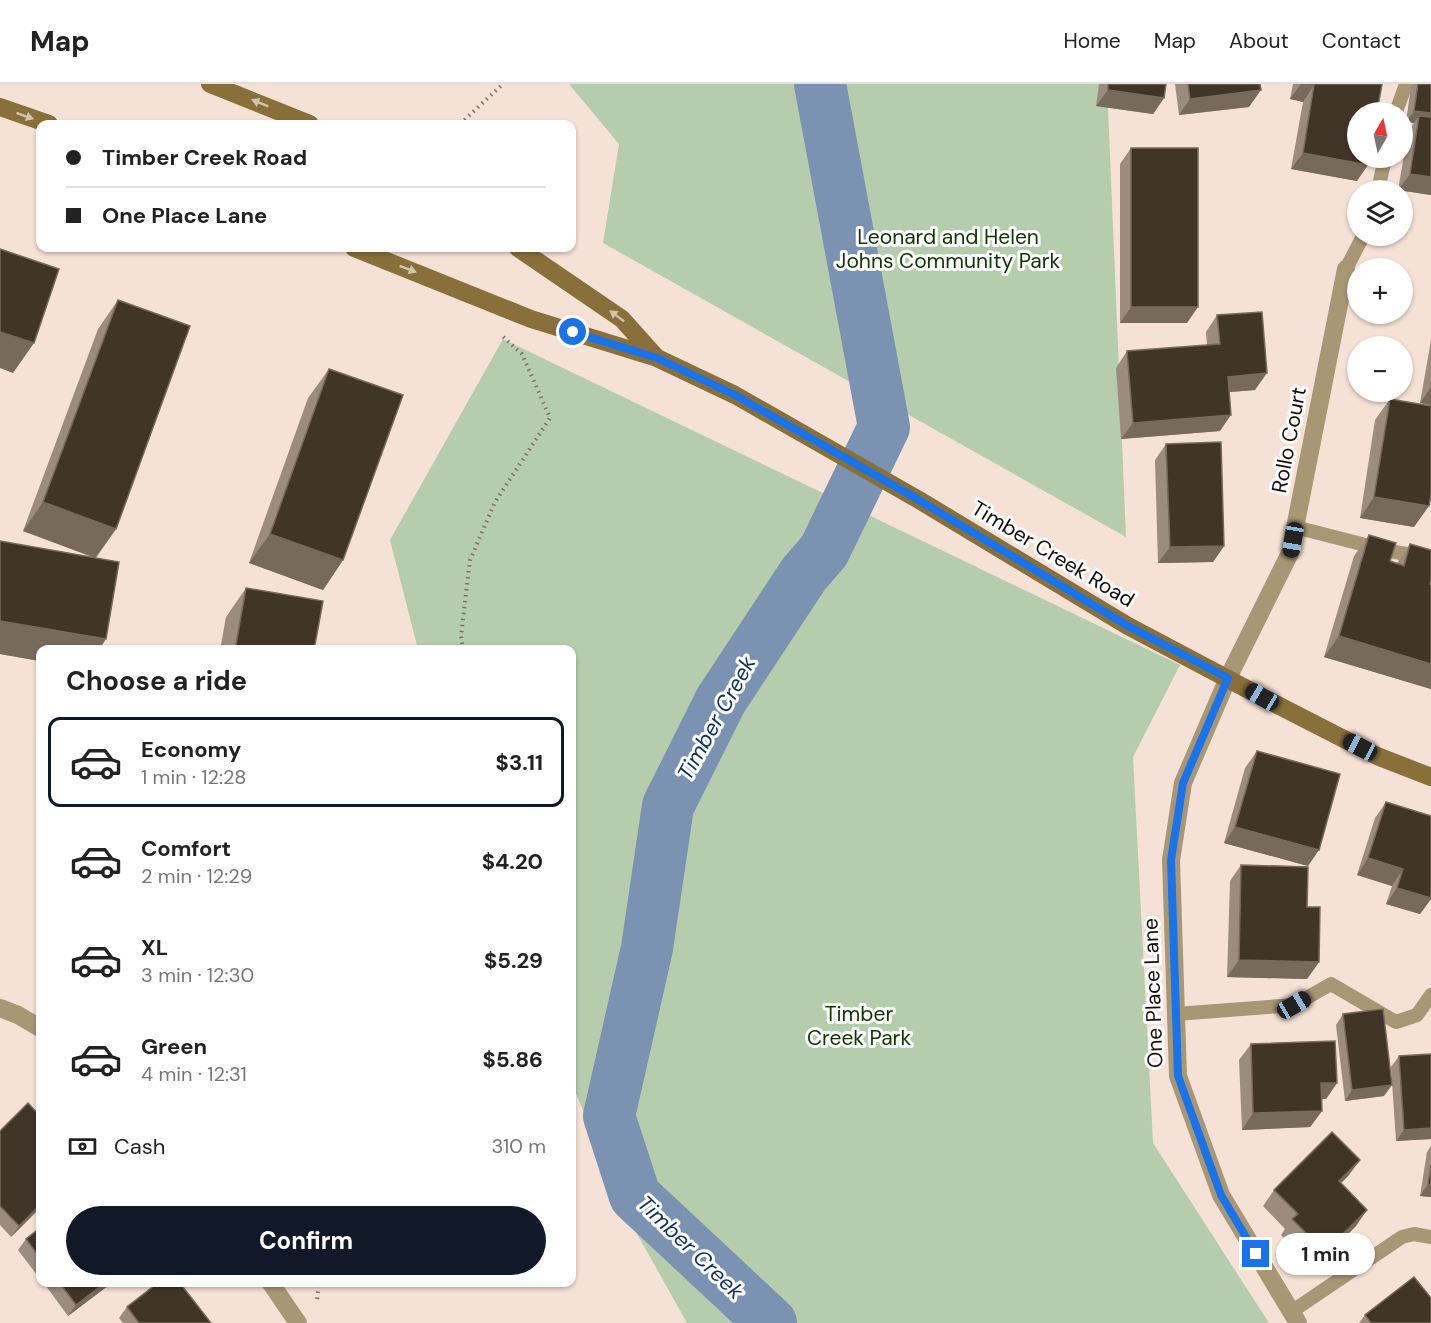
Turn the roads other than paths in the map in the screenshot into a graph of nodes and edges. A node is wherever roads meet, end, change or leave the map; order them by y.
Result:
1 (210, 84) edge
2 (1406, 84) edge
3 (1399, 102) edge
4 (0, 107) edge
5 (38, 120) edge
6 (300, 120) edge
7 (1358, 246) edge
8 (364, 252) edge
9 (524, 252) edge
10 (1346, 269) joint
11 (657, 358) junction
12 (1295, 526) junction
13 (1431, 558) edge
14 (1228, 678) junction
15 (1431, 777) edge
16 (1431, 995) edge
17 (0, 1008) edge
18 (1176, 1014) junction
19 (36, 1025) edge
20 (1431, 1237) edge
21 (273, 1287) edge
22 (1294, 1318) edge
23 (298, 1323) edge

6 -> 1 street
2 - 3 lane
4 -> 5 street
7 - 10 lane
8 -> 11 street, Timber Creek Road
11 -> 9 street, Timber Creek Road
10 - 12 street, Rollo Court
11 - 14 street, Timber Creek Road
12 - 13 lane
12 - 14 street, Rollo Court
14 - 15 street, Timber Creek Road
14 - 18 street, One Place Lane
16 - 18 lane
17 - 19 street
18 - 22 street, One Place Lane
20 - 22 lane
21 - 23 street

